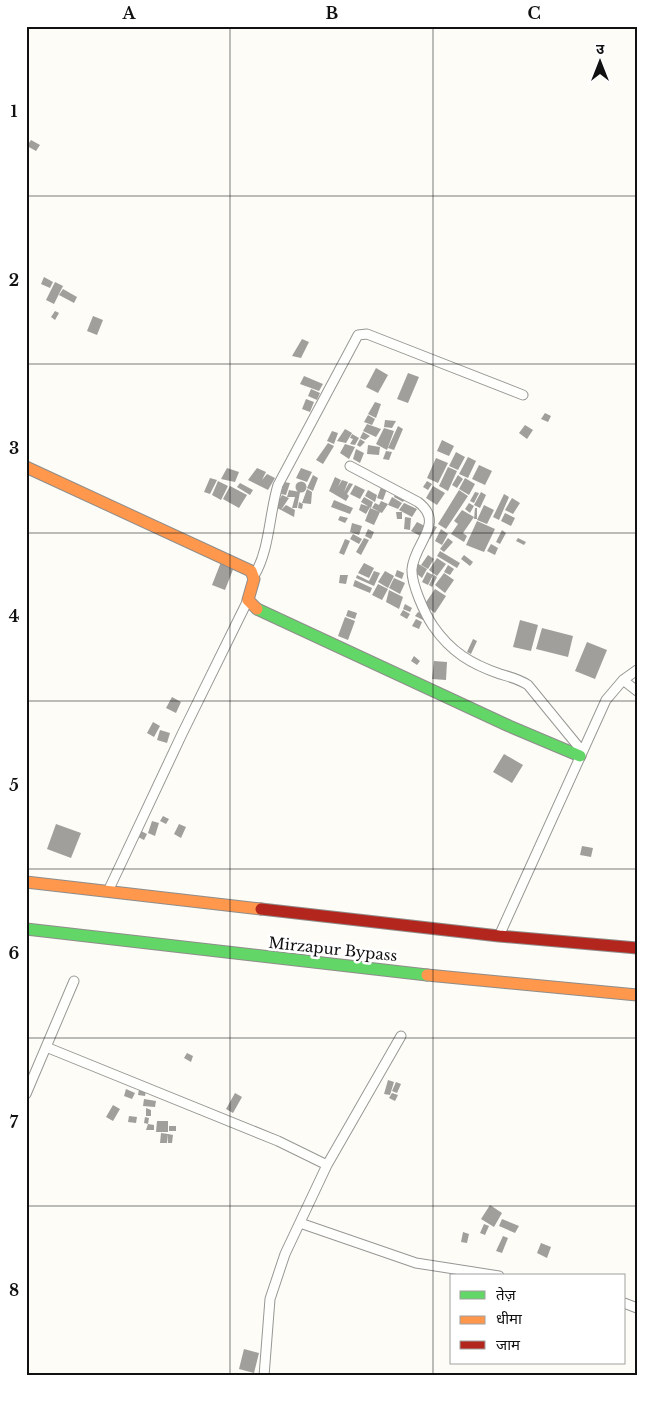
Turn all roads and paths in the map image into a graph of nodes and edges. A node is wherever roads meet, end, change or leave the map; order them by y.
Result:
1 (524, 395) dead end
2 (350, 466) dead end
3 (26, 467) edge
4 (254, 576) junction
5 (248, 600) junction
6 (637, 670) edge
7 (623, 680) junction
8 (637, 691) edge
9 (581, 753) junction
10 (26, 882) edge
11 (110, 887) dead end
12 (26, 929) edge
13 (499, 936) junction
14 (637, 948) edge
15 (74, 982) dead end
16 (637, 995) edge
17 (401, 1036) dead end
18 (46, 1047) junction
19 (26, 1094) edge
20 (327, 1166) junction
21 (300, 1223) junction
22 (485, 1274) edge
23 (264, 1376) edge

1 - 4 street
2 - 9 street
3 - 4 main road
4 - 5 main road
5 - 9 main road
5 - 11 street
6 - 7 street
7 - 8 street
7 - 9 street
9 - 13 street
10 - 13 main road
12 - 16 main road, Mirzapur Bypass
13 - 14 main road
15 - 18 street
17 - 20 street
18 - 19 street
18 - 20 street
20 - 21 street
21 - 22 street
21 - 23 street

